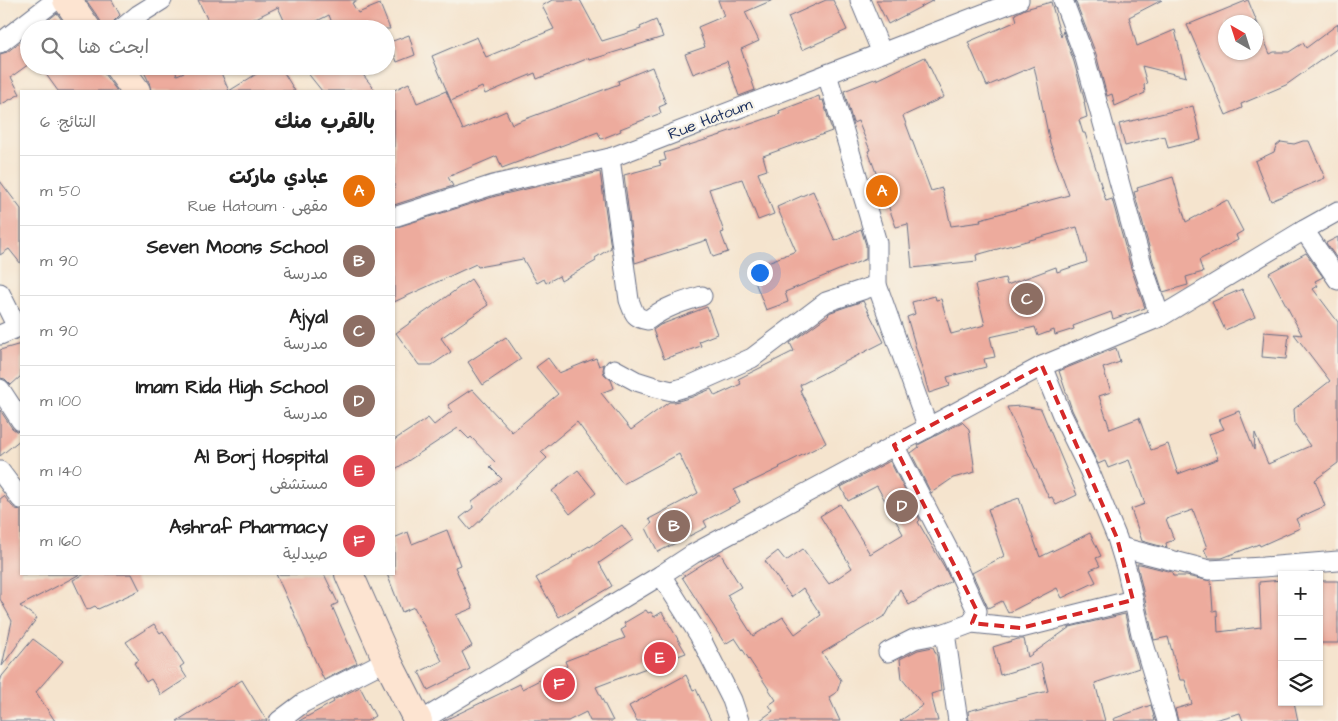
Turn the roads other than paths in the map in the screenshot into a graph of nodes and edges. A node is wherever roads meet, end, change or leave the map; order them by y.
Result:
1 (56, 0) edge
2 (67, 0) edge
3 (162, 0) edge
4 (860, 0) edge
5 (1019, 0) edge
6 (1063, 0) edge
7 (30, 20) edge
8 (81, 20) edge
9 (132, 20) edge
10 (20, 28) edge
11 (0, 43) edge
12 (882, 53) junction
13 (827, 74) junction
14 (124, 75) edge
15 (135, 90) edge
16 (610, 158) junction
17 (1338, 211) edge
18 (395, 217) edge
19 (1304, 230) junction
20 (1338, 280) edge
21 (877, 285) junction
22 (0, 294) edge
23 (702, 296) dead end
24 (1160, 317) junction
25 (13, 329) edge
26 (1042, 366) junction
27 (614, 369) dead end
28 (0, 390) edge
29 (20, 420) edge
30 (928, 428) junction
31 (894, 445) junction
32 (0, 471) edge
33 (20, 497) edge
34 (1120, 547) junction
35 (1338, 561) edge
36 (349, 575) edge
37 (661, 575) junction
38 (1133, 600) junction
39 (972, 623) junction
40 (945, 632) junction
41 (888, 652) dead end
42 (387, 660) junction
43 (279, 721) edge
44 (419, 721) edge
45 (739, 721) edge
46 (958, 721) edge
47 (1167, 721) edge

1 - 7 street
2 - 8 street
3 - 9 street
4 - 12 street
5 - 12 street, Rue Hatoum
6 - 24 street
10 - 11 street
12 - 13 street, Rue Hatoum
13 - 16 street, Rue Hatoum
13 - 21 street
14 - 15 street
16 - 18 street, Rue Hatoum
16 - 23 street
17 - 19 street
19 - 20 street
19 - 24 street
21 - 27 street
21 - 30 street
22 - 25 street
24 - 26 street
26 - 30 street
26 - 34 street
28 - 29 street
30 - 31 street
31 - 37 street
31 - 39 street
32 - 33 street
34 - 35 street
34 - 38 street
36 - 42 street
37 - 44 street
37 - 45 street
38 - 39 street
38 - 47 street
39 - 40 street
40 - 41 street
40 - 46 street
42 - 43 street
42 - 44 street

